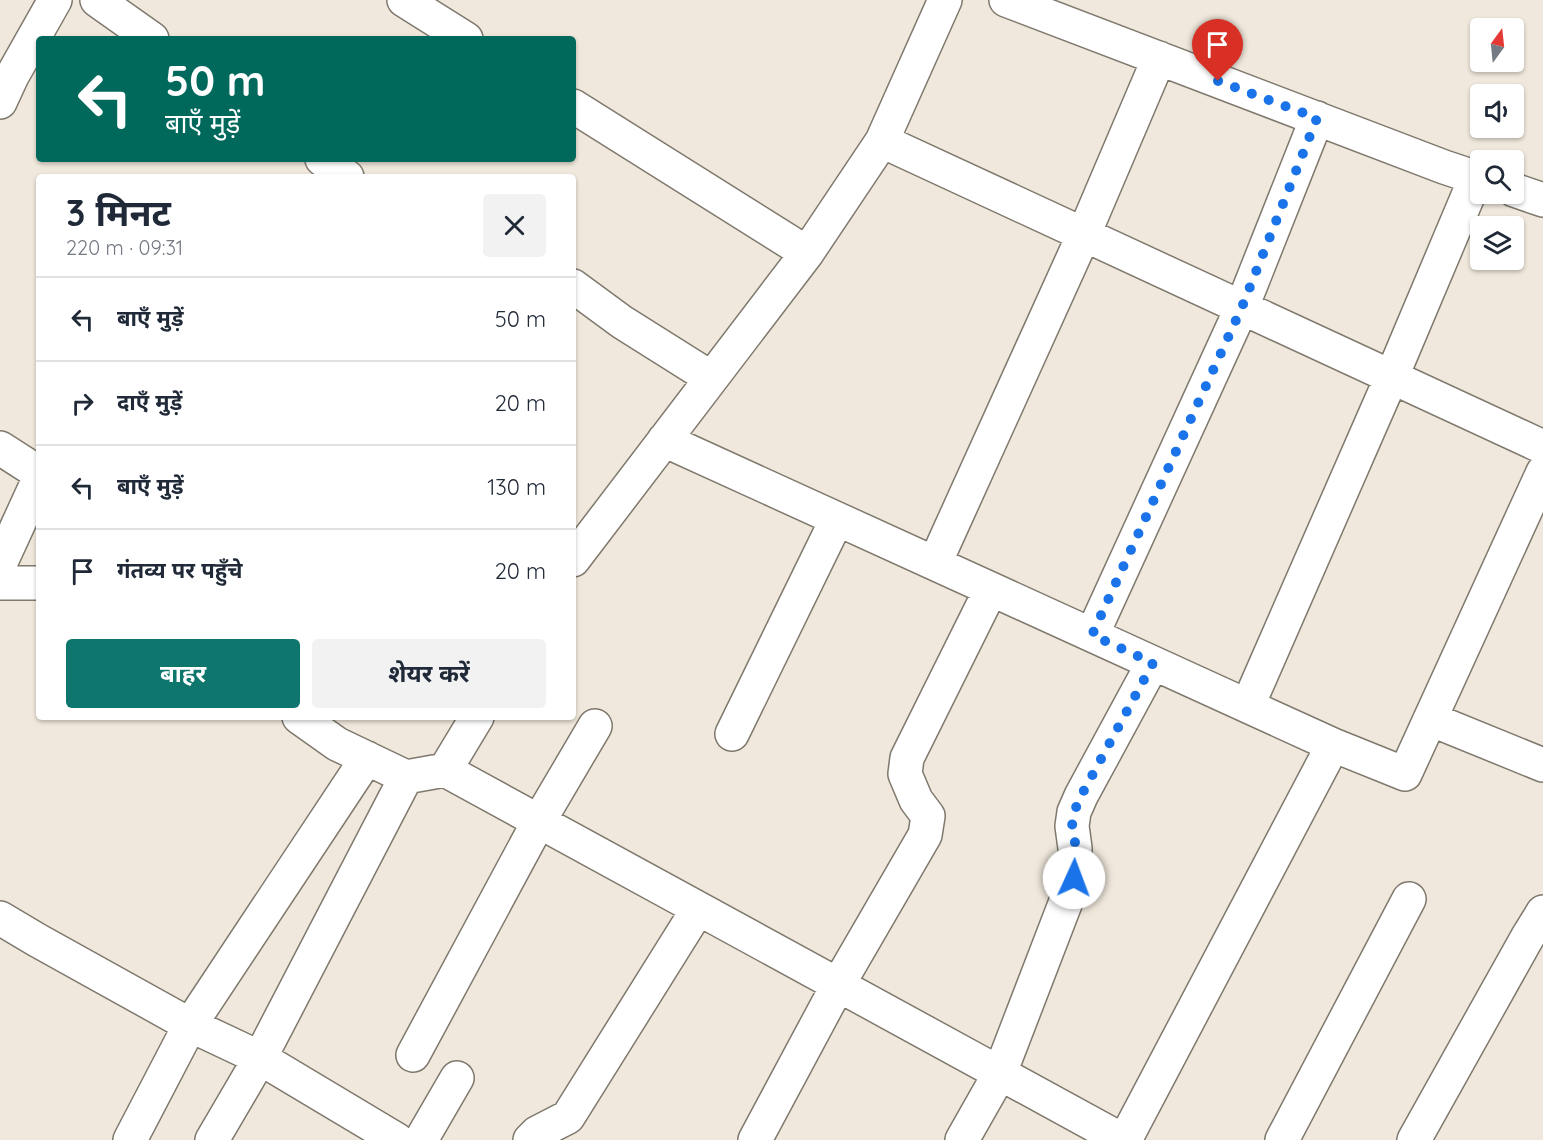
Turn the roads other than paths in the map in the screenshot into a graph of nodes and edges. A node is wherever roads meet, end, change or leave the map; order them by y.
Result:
1 (55, 0) edge
2 (97, 0) edge
3 (404, 0) edge
4 (945, 0) edge
5 (1006, 0) edge
6 (148, 36) edge
7 (461, 36) edge
8 (1159, 58) junction
9 (0, 102) edge
10 (576, 108) edge
11 (1317, 118) junction
12 (882, 141) junction
13 (326, 162) edge
14 (343, 174) edge
15 (1470, 175) edge
16 (1524, 193) edge
17 (1470, 196) edge
18 (1543, 200) edge
19 (1084, 234) junction
20 (807, 253) junction
21 (576, 288) edge
22 (1242, 307) junction
23 (1392, 376) junction
24 (711, 378) junction
25 (664, 440) junction
26 (1543, 447) edge
27 (0, 448) edge
28 (36, 471) edge
29 (1543, 471) edge
30 (36, 486) edge
31 (837, 519) junction
32 (576, 551) edge
33 (935, 563) junction
34 (0, 564) edge
35 (0, 583) edge
36 (36, 583) edge
37 (991, 589) junction
38 (1092, 635) junction
39 (1153, 663) junction
40 (1248, 705) junction
41 (1430, 719) junction
42 (303, 720) edge
43 (475, 720) edge
44 (595, 726) dead end
45 (732, 734) dead end
46 (1333, 744) junction
47 (367, 758) junction
48 (1543, 765) edge
49 (445, 770) junction
50 (406, 777) junction
51 (539, 821) junction
52 (1409, 899) dead end
53 (698, 909) junction
54 (1543, 912) edge
55 (0, 918) edge
56 (838, 985) junction
57 (190, 1025) junction
58 (413, 1054) dead end
59 (260, 1058) junction
60 (1000, 1073) junction
61 (457, 1078) dead end
62 (130, 1140) edge
63 (212, 1140) edge
64 (397, 1140) edge
65 (421, 1140) edge
66 (530, 1140) edge
67 (755, 1140) edge
68 (962, 1140) edge
69 (1124, 1140) edge
70 (1282, 1140) edge
71 (1414, 1140) edge

1 - 9 street
2 - 6 street
3 - 7 street
4 - 12 street
5 - 8 street
8 - 11 street
8 - 19 street
10 - 20 street
11 - 15 street
11 - 22 street
12 - 19 street
12 - 20 street
13 - 14 street
16 - 18 street
17 - 23 street
19 - 22 street
19 - 33 street
20 - 24 street
21 - 24 street
22 - 23 street
22 - 38 street
23 - 26 street
23 - 40 street
24 - 25 street
25 - 31 street
25 - 32 street
27 - 28 street
29 - 41 street
30 - 34 street
31 - 33 street
31 - 45 street
33 - 37 street
35 - 36 street
37 - 38 street
37 - 56 street
38 - 39 street
39 - 40 street
39 - 60 street
40 - 46 street
41 - 46 street
41 - 48 street
42 - 47 street
43 - 49 street
44 - 51 street
46 - 69 street
47 - 50 street
47 - 57 street
49 - 50 street
49 - 51 street
50 - 59 street
51 - 53 street
51 - 58 street
52 - 70 street
53 - 56 street
53 - 66 street
54 - 71 street
55 - 57 street
56 - 60 street
56 - 67 street
57 - 59 street
57 - 62 street
59 - 63 street
59 - 64 street
60 - 68 street
60 - 69 street
61 - 65 street

